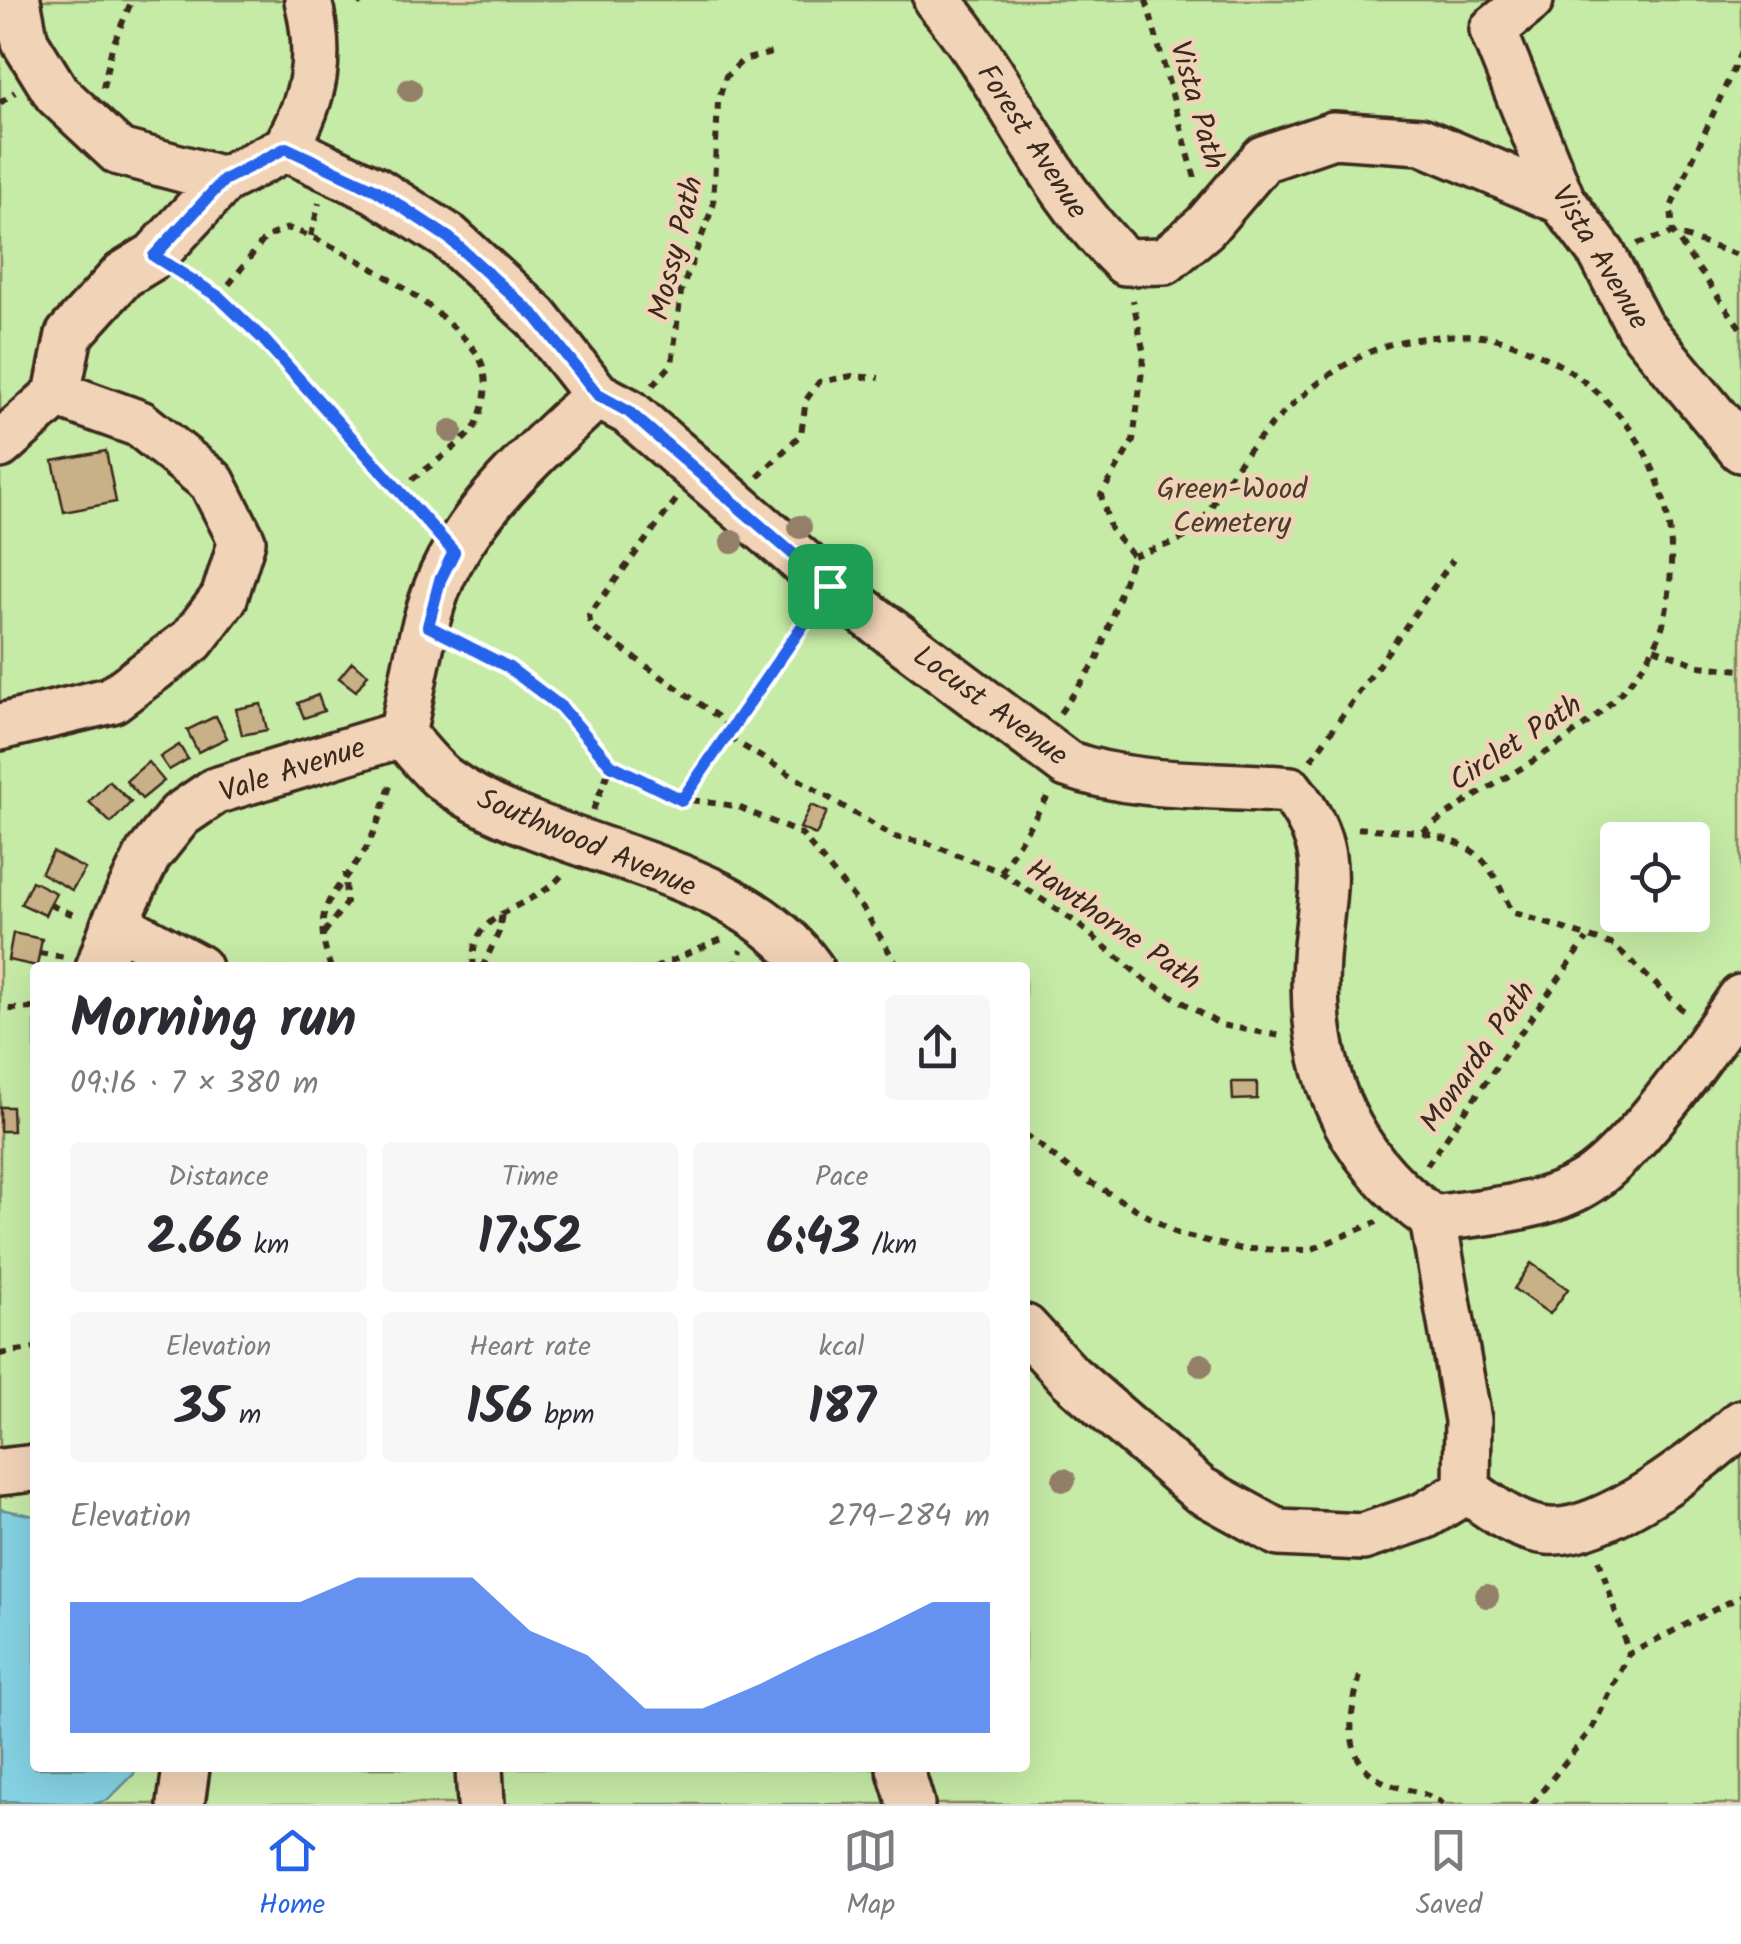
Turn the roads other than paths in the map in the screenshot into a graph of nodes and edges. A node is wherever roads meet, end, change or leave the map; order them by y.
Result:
1 (17, 0) edge
2 (308, 0) edge
3 (937, 0) edge
4 (1530, 0) edge
5 (286, 148) junction
6 (224, 180) junction
7 (1562, 200) junction
8 (57, 394) junction
9 (613, 404) junction
10 (0, 446) edge
11 (1741, 449) edge
12 (0, 727) edge
13 (402, 734) junction
14 (96, 919) junction
15 (83, 962) edge
16 (186, 962) edge
17 (806, 962) edge
18 (1741, 998) edge
19 (1418, 1209) junction
20 (1030, 1333) edge
21 (1741, 1423) edge
22 (30, 1469) edge
23 (0, 1472) edge
24 (1467, 1490) junction
25 (185, 1772) edge
26 (478, 1772) edge
27 (901, 1772) edge
28 (181, 1804) edge
29 (481, 1804) edge
30 (912, 1804) edge

1 - 6 lane
2 - 5 lane
3 - 7 lane, Forest Avenue
4 - 7 lane, Vista Avenue
5 - 6 lane
5 - 9 lane, Locust Avenue
6 - 8 lane
7 - 11 lane, Vista Avenue
8 - 10 lane
8 - 12 lane
9 - 13 lane
9 - 19 lane, Locust Avenue
13 - 14 lane, Vale Avenue
13 - 17 lane, Southwood Avenue
14 - 15 lane, Vale Avenue
14 - 16 lane
18 - 19 lane
19 - 24 lane
20 - 24 lane
21 - 24 lane
22 - 23 lane
25 - 28 lane
26 - 29 lane
27 - 30 lane

